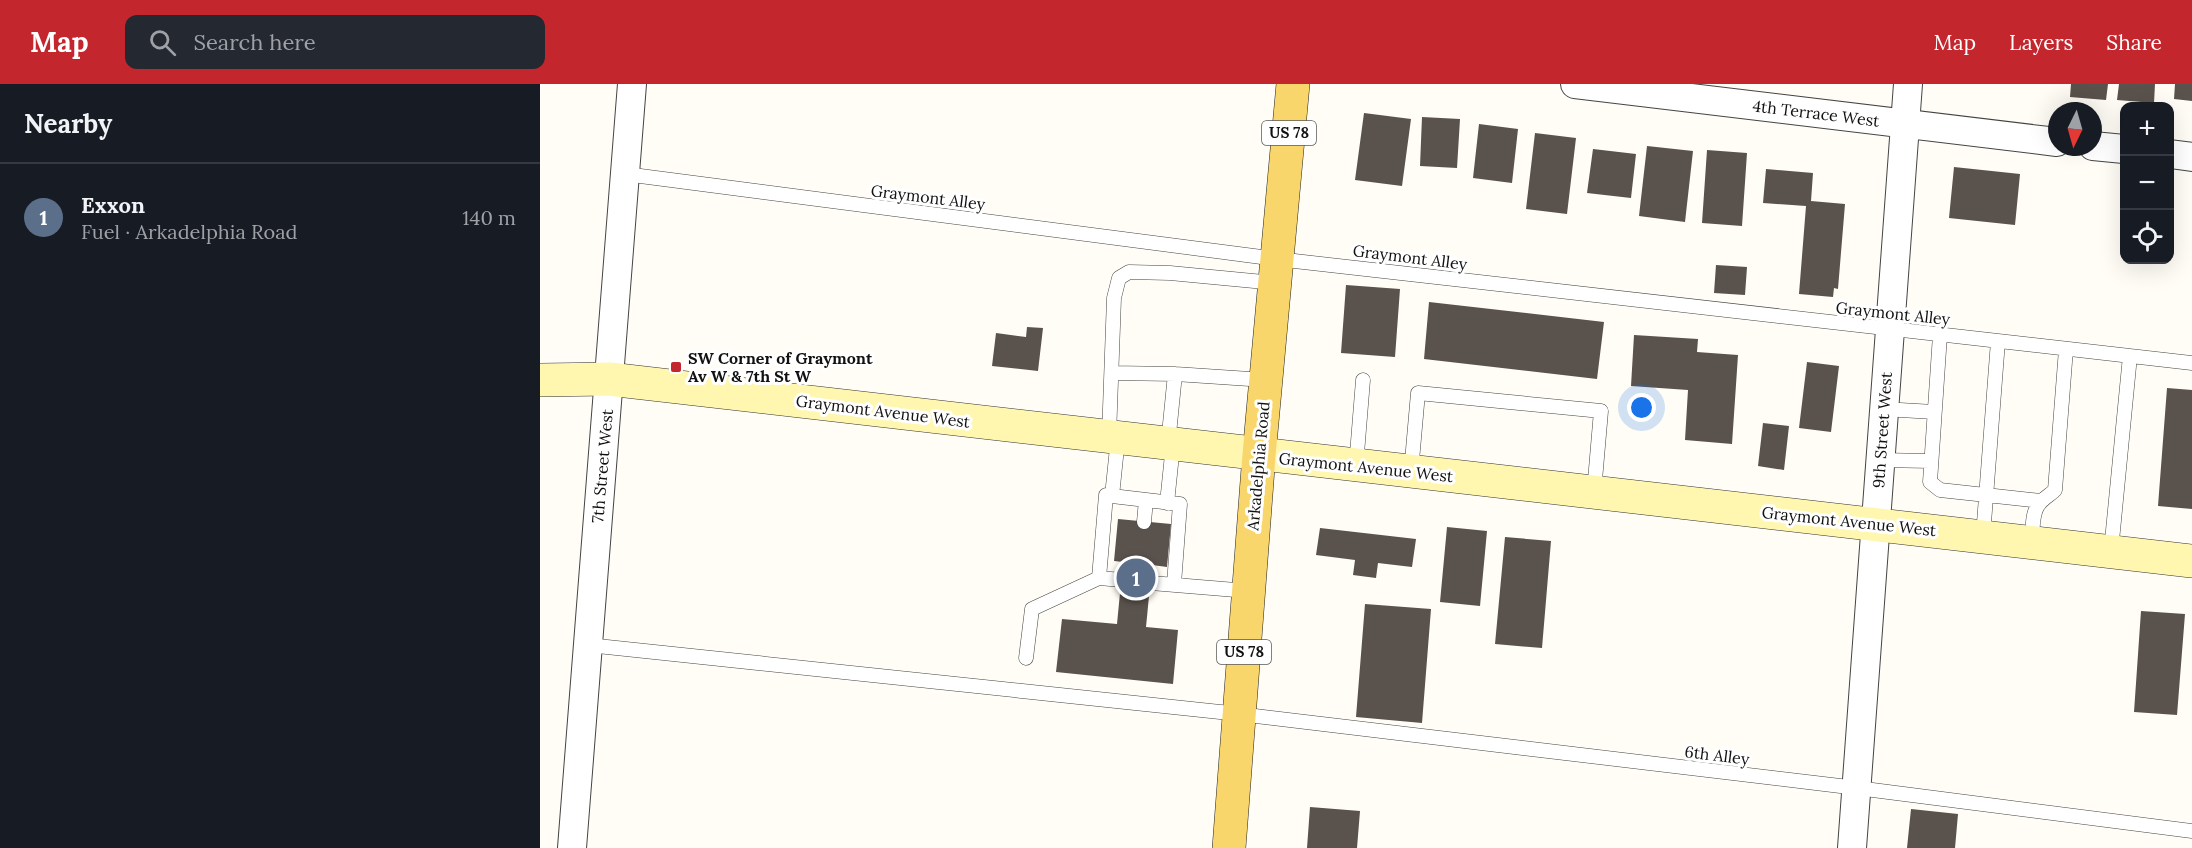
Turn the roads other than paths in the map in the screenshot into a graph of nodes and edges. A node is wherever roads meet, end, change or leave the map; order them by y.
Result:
1 (632, 84) edge
2 (1293, 84) edge
3 (1575, 84) edge
4 (1908, 84) edge
5 (1905, 124) junction
6 (2048, 141) edge
7 (2102, 147) edge
8 (2120, 149) edge
9 (2174, 155) edge
10 (2192, 157) edge
11 (625, 174) junction
12 (1276, 271) junction
13 (1889, 329) junction
14 (1940, 335) junction
15 (1998, 341) junction
16 (2066, 349) junction
17 (2130, 356) junction
18 (2192, 363) edge
19 (1112, 373) junction
20 (1175, 374) junction
21 (609, 379) junction
22 (540, 380) edge
23 (1265, 380) junction
24 (1363, 380) dead end
25 (1883, 409) junction
26 (1934, 412) junction
27 (1114, 438) junction
28 (1170, 445) junction
29 (1259, 455) junction
30 (1880, 460) junction
31 (1930, 461) junction
32 (1356, 466) junction
33 (1411, 472) junction
34 (1594, 492) junction
35 (1112, 496) junction
36 (1986, 496) junction
37 (1146, 500) junction
38 (2040, 501) junction
39 (1167, 502) junction
40 (1144, 522) dead end
41 (1875, 524) junction
42 (1983, 537) junction
43 (2032, 542) junction
44 (2111, 552) junction
45 (2192, 561) edge
46 (1099, 578) junction
47 (1122, 580) dead end
48 (1150, 583) dead end
49 (1174, 584) junction
50 (1248, 591) junction
51 (588, 645) junction
52 (1026, 658) dead end
53 (1239, 714) junction
54 (1857, 788) junction
55 (2192, 831) edge
56 (572, 848) edge
57 (1228, 848) edge
58 (1852, 848) edge

1 - 11 street, 7th Street West
2 - 12 main road, Arkadelphia Road / US 78
3 - 5 street, 4th Terrace West
4 - 5 street, 9th Street West
5 - 6 street, 4th Terrace West
5 - 13 street, 9th Street West
7 - 8 street
9 - 10 street
11 - 12 lane, Graymont Alley
11 - 21 street, 7th Street West
12 - 13 lane, Graymont Alley
12 - 19 lane
12 - 23 main road, Arkadelphia Road / US 78
13 - 14 lane, Graymont Alley
13 - 25 street, 9th Street West
14 - 15 lane, Graymont Alley
14 - 26 lane
15 - 16 lane, Graymont Alley
15 - 36 lane
16 - 17 lane, Graymont Alley
16 - 38 lane
17 - 18 lane, Graymont Alley
17 - 44 lane
19 - 20 lane
19 - 27 lane
20 - 23 lane
20 - 28 lane
21 - 22 main road, Graymont Avenue West
21 - 27 main road, Graymont Avenue West
21 - 51 street, 7th Street West
23 - 29 main road, Arkadelphia Road / US 78
24 - 32 lane
25 - 26 lane
25 - 30 street, 9th Street West
26 - 31 lane
27 - 28 main road, Graymont Avenue West
27 - 35 lane
28 - 29 main road, Graymont Avenue West
28 - 39 lane
29 - 32 main road, Graymont Avenue West
29 - 50 main road, Arkadelphia Road / US 78
30 - 31 lane
30 - 41 street, 9th Street West
31 - 36 lane
32 - 33 main road, Graymont Avenue West
33 - 34 main road, Graymont Avenue West
33 - 34 lane
34 - 41 main road, Graymont Avenue West
35 - 37 lane
35 - 46 lane
36 - 38 lane
36 - 42 lane
37 - 39 lane
37 - 40 lane
38 - 43 lane
39 - 49 lane
41 - 42 main road, Graymont Avenue West
41 - 54 street, 9th Street West
42 - 43 main road, Graymont Avenue West
43 - 44 main road, Graymont Avenue West
44 - 45 main road, Graymont Avenue West
46 - 47 lane
46 - 52 lane
48 - 49 lane
49 - 50 lane
50 - 53 main road, Arkadelphia Road / US 78
51 - 53 lane, 6th Alley
51 - 56 street, 7th Street West
53 - 54 lane, 6th Alley
53 - 57 main road, Arkadelphia Road / US 78
54 - 55 lane, 6th Alley
54 - 58 street, 9th Street West

